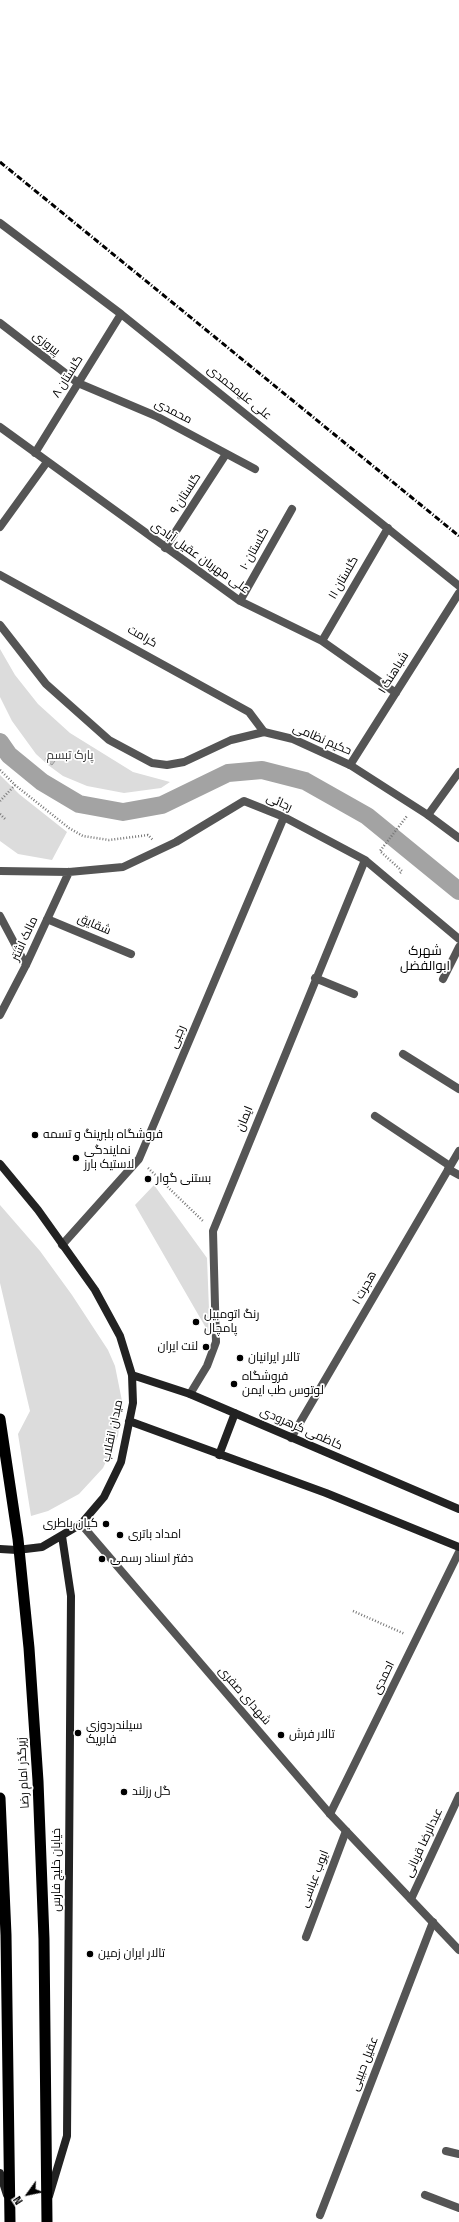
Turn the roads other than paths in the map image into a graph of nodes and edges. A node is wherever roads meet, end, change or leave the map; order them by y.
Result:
1 (0, 223) edge
2 (121, 314) junction
3 (0, 323) edge
4 (78, 383) junction
5 (0, 427) edge
6 (35, 453) junction
7 (226, 454) junction
8 (47, 462) junction
9 (255, 469) dead end
10 (292, 509) dead end
11 (0, 527) edge
12 (388, 528) junction
13 (165, 548) junction
14 (0, 575) edge
15 (459, 586) edge
16 (459, 593) edge
17 (240, 601) junction
18 (0, 625) edge
19 (322, 641) junction
20 (396, 693) junction
21 (264, 732) junction
22 (350, 765) junction
23 (459, 772) edge
24 (428, 815) junction
25 (284, 818) junction
26 (459, 838) edge
27 (365, 860) junction
28 (0, 871) edge
29 (68, 872) junction
30 (0, 916) edge
31 (48, 919) junction
32 (459, 939) edge
33 (459, 947) edge
34 (131, 954) dead end
35 (26, 965) junction
36 (315, 978) junction
37 (443, 979) dead end
38 (354, 994) dead end
39 (0, 1015) edge
40 (403, 1054) dead end
41 (459, 1089) edge
42 (375, 1116) dead end
43 (459, 1150) edge
44 (0, 1164) edge
45 (449, 1168) junction
46 (459, 1175) edge
47 (62, 1245) junction
48 (132, 1375) junction
49 (190, 1394) junction
50 (235, 1412) junction
51 (0, 1419) edge
52 (129, 1421) junction
53 (291, 1438) junction
54 (219, 1455) junction
55 (459, 1509) edge
56 (81, 1524) junction
57 (62, 1536) junction
58 (459, 1547) edge
59 (0, 1549) edge
60 (459, 1552) edge
61 (459, 1796) edge
62 (0, 1798) edge
63 (330, 1814) junction
64 (346, 1831) junction
65 (412, 1899) junction
66 (433, 1922) junction
67 (306, 1937) dead end
68 (459, 1950) edge
69 (446, 2150) dead end
70 (459, 2154) edge
71 (0, 2173) edge
72 (425, 2194) dead end
73 (10, 2201) junction
74 (47, 2203) junction
75 (459, 2208) edge
76 (320, 2214) dead end
77 (10, 2222) edge
78 (47, 2222) edge

1 - 2 street, علی علیمحمدی
2 - 4 street, گلستان ۸
2 - 12 street, علی علیمحمدی
3 - 4 street, پیروزی
4 - 6 street, گلستان ۸
4 - 7 street, محمدی
5 - 6 street, علی مهربان عقیل آبادی
6 - 8 street, علی مهربان عقیل آبادی
7 - 9 street, محمدی
7 - 13 street, گلستان ۹
8 - 11 street
8 - 13 street, علی مهربان عقیل آبادی
10 - 17 street, گلستان ۱۰
12 - 15 street, علی علیمحمدی
12 - 19 street, گلستان ۱۱
13 - 17 street, علی مهربان عقیل آبادی
14 - 21 street, کرامت
16 - 20 street, شباهنگ ۱
17 - 19 street, علی مهربان عقیل آبادی
18 - 21 street, حکیم نظامی
19 - 20 street, علی مهربان عقیل آبادی
20 - 22 street, شباهنگ ۱
21 - 22 street, حکیم نظامی
22 - 24 street, حکیم نظامی
23 - 24 street
24 - 26 street, حکیم نظامی
25 - 27 street, رجائی
25 - 29 street, رجائی
25 - 47 street, رجبی
27 - 32 street, رجائی
27 - 36 street, ایمان
28 - 29 street, رجائی
29 - 31 street, مالک اشتر
30 - 35 street
31 - 34 street, شقایق
31 - 35 street, مالک اشتر
33 - 37 street
35 - 39 street, مالک اشتر
36 - 38 street
36 - 49 street, ایمان
40 - 41 street
42 - 45 street
43 - 45 street, هجرت ۱
44 - 47 main road, میدان انقلاب
45 - 46 street
45 - 53 street, هجرت ۱
47 - 48 main road, میدان انقلاب
48 - 49 main road, کاظمی کرهرودی
48 - 52 main road, میدان انقلاب
49 - 50 main road, کاظمی کرهرودی
50 - 53 main road, کاظمی کرهرودی
50 - 54 main road
51 - 74 highway, زیرگذر امام رضا
52 - 54 main road
52 - 56 main road, میدان انقلاب
53 - 55 main road, کاظمی کرهرودی
54 - 58 main road
56 - 57 main road, میدان انقلاب
56 - 63 street, شهدای صفری
57 - 59 main road, میدان انقلاب
57 - 74 main road, خیابان خلیج فارس
60 - 63 street, احمدی
61 - 65 street, عبدالرضا قربانی
62 - 73 highway
63 - 64 street, شهدای صفری
64 - 65 street, شهدای صفری
64 - 67 street, ایوب عباسی
65 - 66 street, شهدای صفری
66 - 68 street, شهدای صفری
66 - 76 street, عقیل حبیبی
69 - 70 street
71 - 73 main road
72 - 75 street
73 - 77 highway
74 - 78 highway, زیرگذر امام رضا

